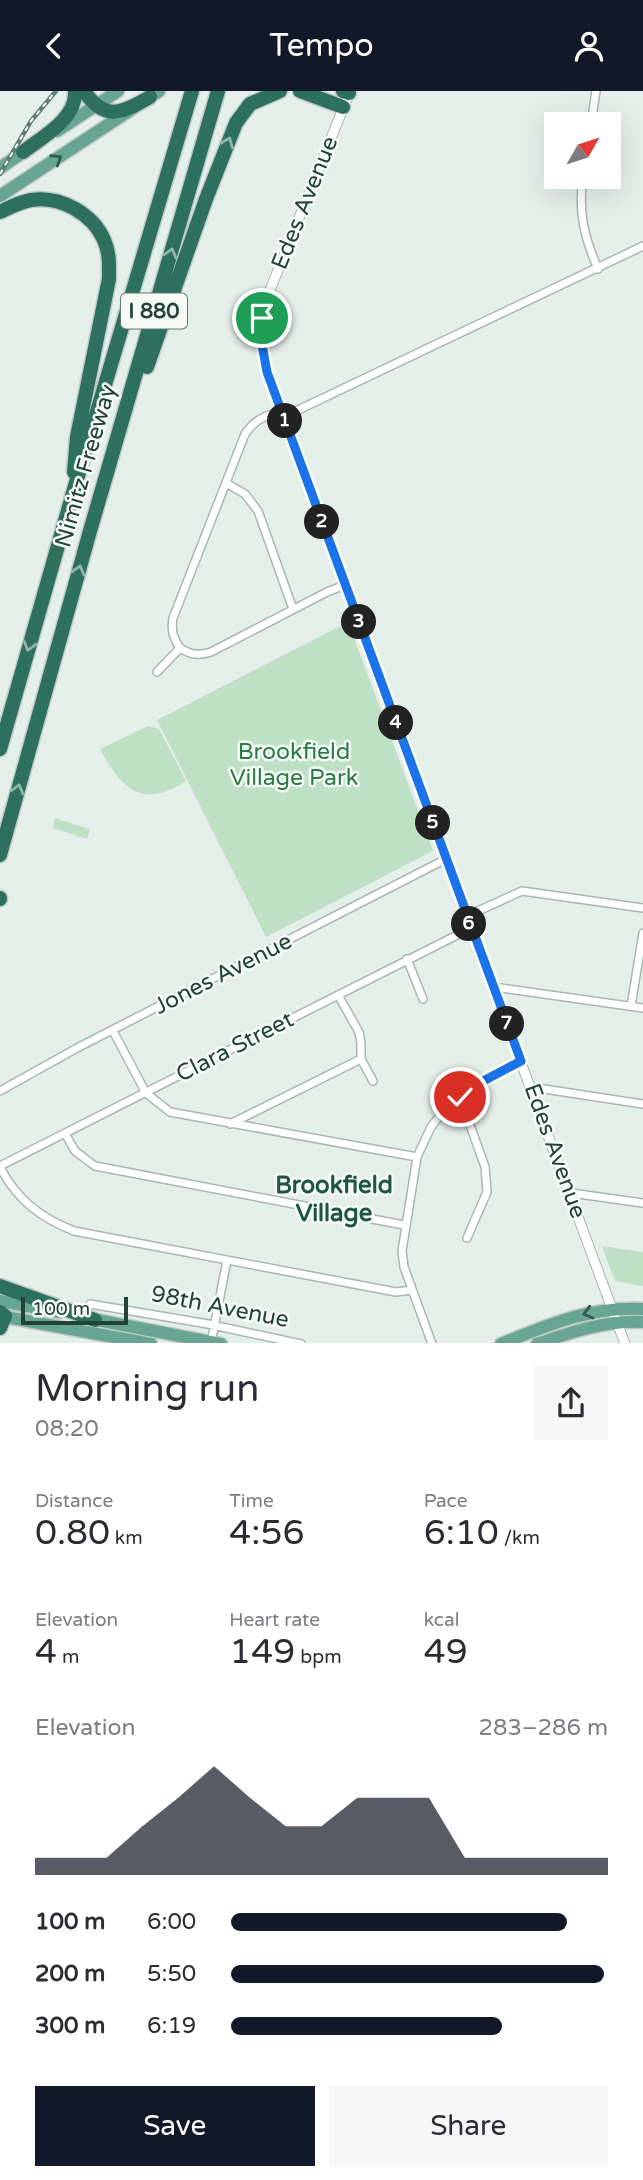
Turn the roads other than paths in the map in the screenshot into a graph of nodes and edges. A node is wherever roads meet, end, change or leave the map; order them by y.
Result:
1 (75, 91) edge
2 (84, 91) edge
3 (118, 91) edge
4 (184, 91) edge
5 (192, 91) edge
6 (218, 91) edge
7 (281, 91) edge
8 (300, 91) edge
9 (596, 91) edge
10 (348, 92) edge
11 (155, 94) edge
12 (96, 106) junction
13 (344, 107) junction
14 (593, 112) edge
15 (179, 134) junction
16 (23, 152) junction
17 (0, 168) edge
18 (582, 189) edge
19 (0, 196) edge
20 (0, 212) edge
21 (643, 246) edge
22 (598, 269) junction
23 (281, 412) junction
24 (226, 482) junction
25 (75, 486) junction
26 (90, 531) junction
27 (345, 585) junction
28 (293, 609) junction
29 (180, 648) junction
30 (157, 672) dead end
31 (0, 749) edge
32 (0, 855) edge
33 (446, 859) junction
34 (643, 908) edge
35 (467, 916) junction
36 (471, 928) junction
37 (643, 933) edge
38 (407, 959) junction
39 (494, 987) junction
40 (338, 995) junction
41 (423, 999) dead end
42 (631, 1006) junction
43 (643, 1008) edge
44 (113, 1031) junction
45 (361, 1059) junction
46 (521, 1061) junction
47 (373, 1081) dead end
48 (531, 1087) junction
49 (0, 1091) edge
50 (146, 1093) junction
51 (460, 1097) junction
52 (643, 1104) edge
53 (230, 1124) junction
54 (66, 1135) junction
55 (417, 1157) junction
56 (0, 1167) edge
57 (571, 1193) junction
58 (643, 1203) edge
59 (404, 1225) junction
60 (467, 1238) dead end
61 (227, 1261) junction
62 (0, 1286) edge
63 (412, 1290) junction
64 (0, 1301) edge
65 (90, 1304) dead end
66 (613, 1309) junction
67 (643, 1309) edge
68 (1, 1318) edge
69 (95, 1319) junction
70 (643, 1322) edge
71 (618, 1323) junction
72 (214, 1325) junction
73 (546, 1338) edge
74 (151, 1343) edge
75 (214, 1343) edge
76 (302, 1343) edge
77 (432, 1343) edge
78 (501, 1343) edge
79 (625, 1343) edge

1 - 16 highway
2 - 12 highway
3 - 12 main road
4 - 15 highway
5 - 15 highway, Nimitz Freeway / I 880
26 -> 6 highway, Nimitz Freeway / I 880
26 -> 7 highway
8 - 13 highway
9 - 14 street
10 - 13 street, Edes Avenue
11 - 12 highway
19 -> 11 main road
12 - 16 main road
13 - 23 street, Edes Avenue
15 - 25 highway, Nimitz Freeway / I 880
16 - 17 main road
18 - 22 street
20 - 25 highway
21 - 22 street
22 - 23 street
23 - 24 street
23 - 27 street, Edes Avenue
24 - 28 street
24 - 29 street
25 -> 31 highway, Nimitz Freeway / I 880
32 -> 26 highway, Nimitz Freeway / I 880
27 - 28 street
27 - 33 street, Edes Avenue
28 - 29 street
29 - 30 street
33 - 35 street, Edes Avenue
33 - 44 street, Jones Avenue
34 - 35 street
35 - 36 street, Edes Avenue
36 - 38 street, Clara Street
36 - 39 street, Edes Avenue
37 - 42 street
38 - 40 street, Clara Street
38 - 41 street
39 - 42 street
39 - 46 street, Edes Avenue
40 - 45 street
40 - 50 street, Clara Street
42 - 43 street
44 - 49 street, Jones Avenue
44 - 50 street
45 - 47 street
45 - 53 street
46 - 48 street, Edes Avenue
46 - 51 street
48 - 52 street
48 - 57 street, Edes Avenue
50 - 53 street
50 - 54 street, Clara Street
51 - 55 street
51 - 60 street
53 - 55 street
54 - 56 street, Clara Street
54 - 59 street
55 - 59 street
56 - 61 street
57 - 58 street
57 - 66 street, Edes Avenue
59 - 63 street
61 - 63 street
61 - 72 street
62 - 69 highway
63 - 77 street
64 - 69 main road, 98th Avenue
65 - 72 street, 98th Avenue
66 - 67 main road
66 - 71 street, Edes Avenue
66 -> 73 main road
68 - 74 main road
69 - 75 main road, 98th Avenue
70 - 71 main road
71 - 73 main road
71 - 79 street, Edes Avenue
72 - 75 street
72 - 76 street, 98th Avenue
73 - 78 main road

